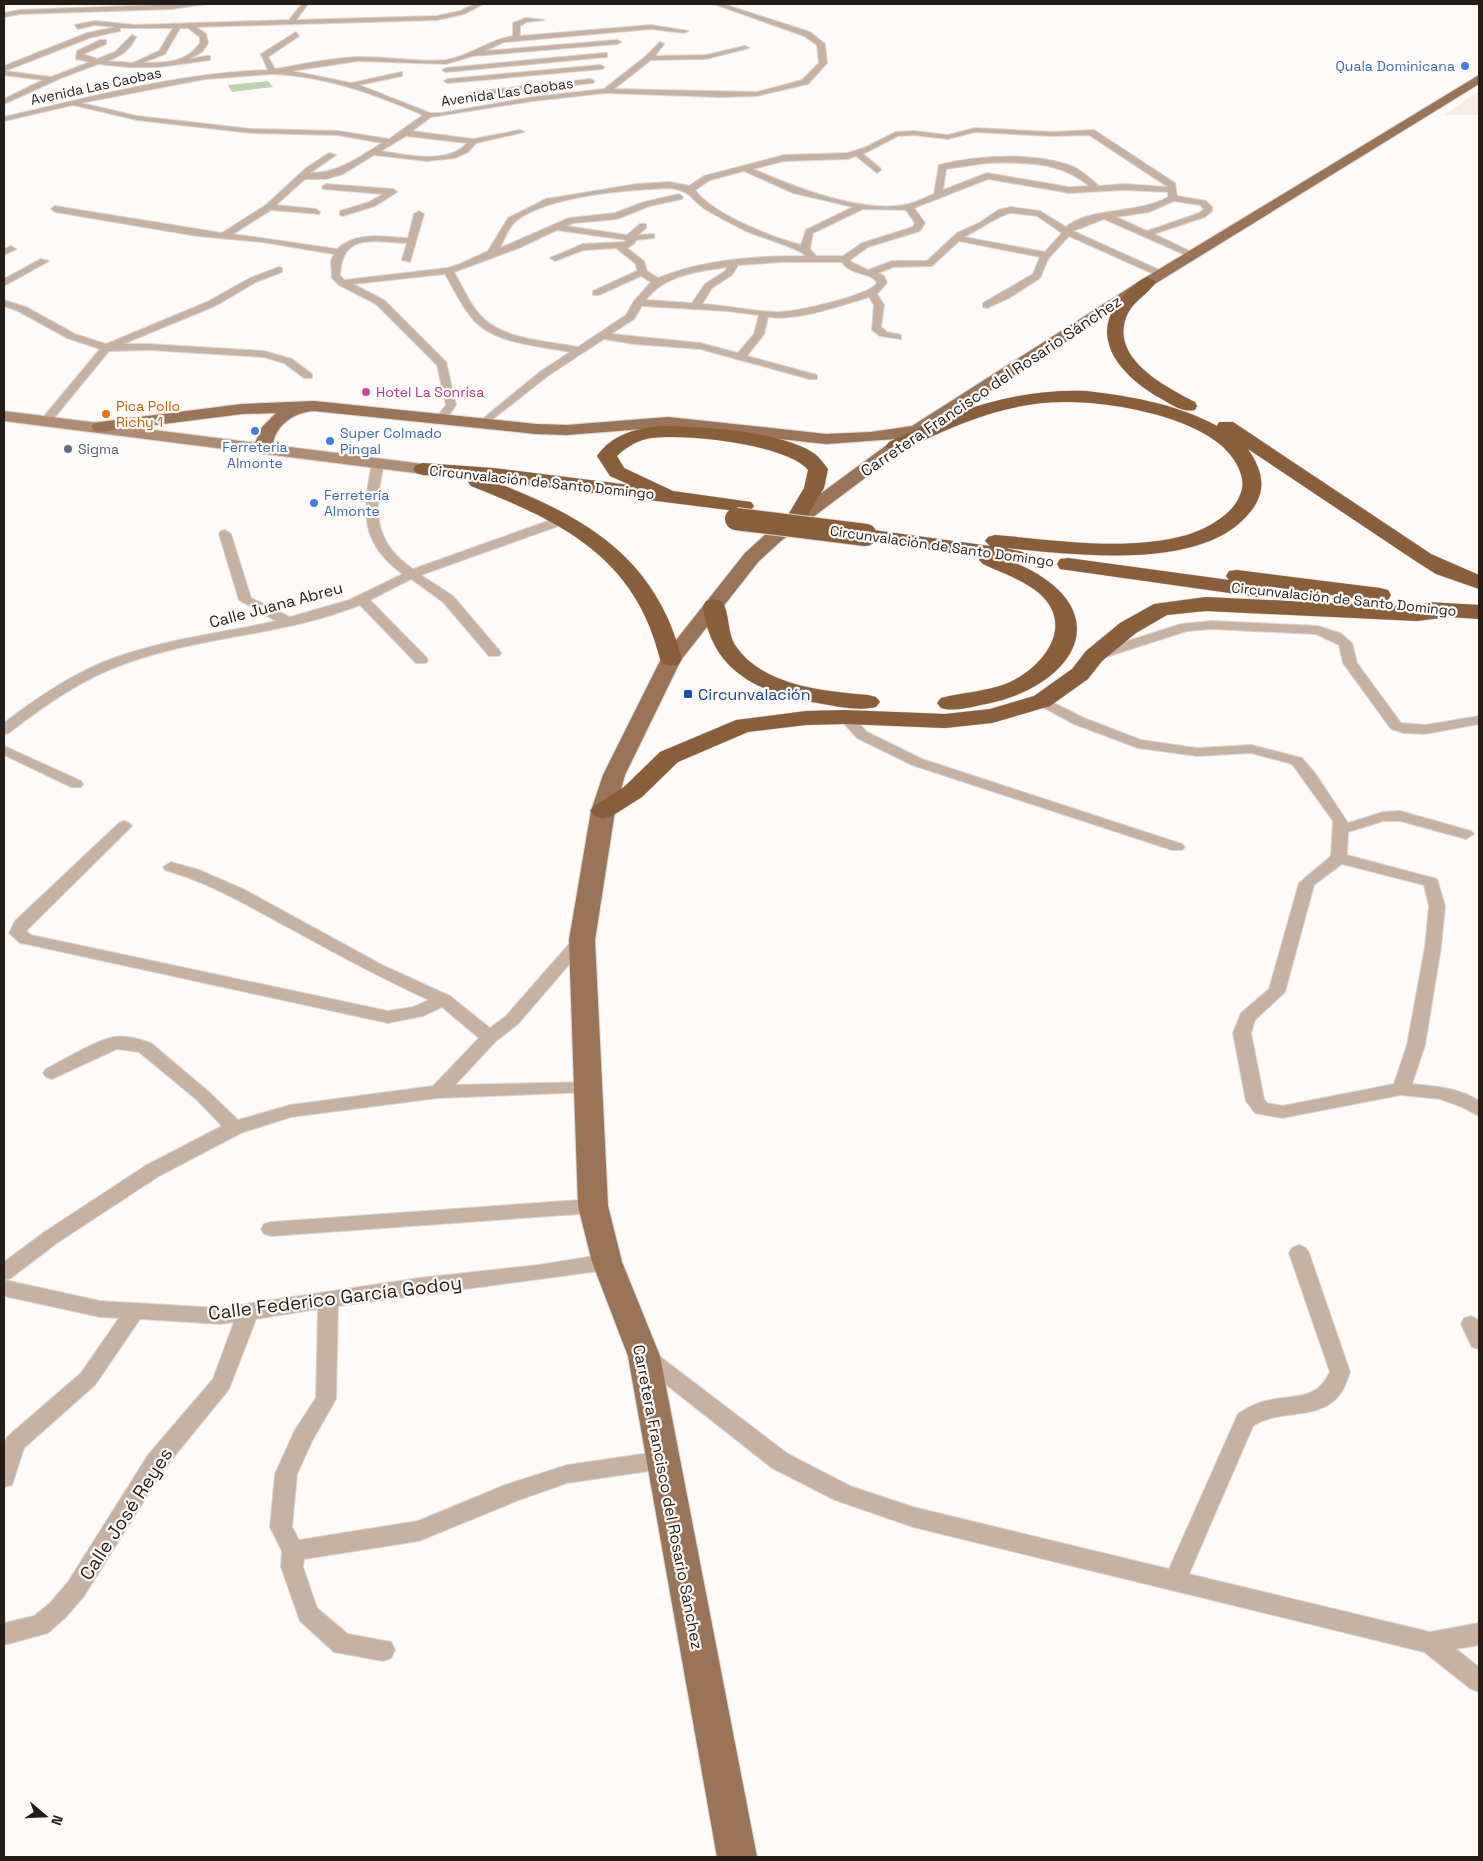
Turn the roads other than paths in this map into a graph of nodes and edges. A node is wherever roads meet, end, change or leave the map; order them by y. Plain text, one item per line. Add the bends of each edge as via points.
1 (203, 4) edge
2 (305, 4) edge
3 (480, 4) edge
4 (717, 4) edge
5 (157, 8) junction
6 (4, 15) edge
7 (367, 16) dead end
8 (295, 18) junction
9 (540, 20) dead end
10 (178, 26) junction
11 (190, 26) junction
12 (127, 27) junction
13 (564, 27) dead end
14 (78, 28) dead end
15 (684, 31) dead end
16 (296, 34) dead end
17 (516, 34) junction
18 (132, 38) dead end
19 (104, 42) dead end
20 (617, 42) dead end
21 (660, 44) dead end
22 (745, 48) dead end
23 (472, 54) junction
24 (494, 54) junction
25 (604, 55) dead end
26 (207, 58) dead end
27 (649, 58) junction
28 (101, 61) junction
29 (501, 64) junction
30 (132, 65) junction
31 (175, 65) junction
32 (142, 67) junction
33 (600, 67) dead end
34 (4, 71) edge
35 (438, 71) dead end
36 (273, 72) junction
37 (399, 74) dead end
38 (508, 75) junction
39 (52, 79) junction
40 (1479, 79) edge
41 (135, 81) junction
42 (448, 81) dead end
43 (590, 82) dead end
44 (351, 85) junction
45 (517, 88) junction
46 (605, 91) junction
47 (472, 94) dead end
48 (533, 99) junction
49 (4, 102) edge
50 (72, 104) junction
51 (429, 115) junction
52 (4, 119) edge
53 (520, 132) dead end
54 (405, 133) junction
55 (473, 141) junction
56 (390, 142) junction
57 (372, 152) junction
58 (858, 154) junction
59 (332, 155) dead end
60 (747, 169) junction
61 (877, 170) dead end
62 (334, 175) junction
63 (303, 176) junction
64 (326, 187) junction
65 (1096, 188) junction
66 (690, 189) junction
67 (1173, 194) junction
68 (938, 195) junction
69 (580, 196) junction
70 (679, 197) dead end
71 (372, 204) junction
72 (860, 206) junction
73 (269, 207) junction
74 (909, 207) junction
75 (55, 209) dead end
76 (316, 212) dead end
77 (343, 213) dead end
78 (419, 214) dead end
79 (1105, 216) junction
80 (582, 218) junction
81 (644, 226) dead end
82 (559, 228) junction
83 (1066, 231) junction
84 (1146, 234) junction
85 (224, 235) junction
86 (651, 236) dead end
87 (630, 238) junction
88 (956, 238) junction
89 (412, 241) junction
90 (620, 247) junction
91 (805, 249) junction
92 (338, 252) junction
93 (492, 252) junction
94 (1046, 255) junction
95 (1193, 255) junction
96 (556, 258) dead end
97 (812, 258) junction
98 (845, 259) junction
99 (407, 260) dead end
100 (44, 261) dead end
101 (735, 263) junction
102 (4, 269) edge
103 (279, 270) dead end
104 (448, 271) junction
105 (642, 272) junction
106 (870, 273) junction
107 (21, 274) junction
108 (1154, 278) junction
109 (658, 282) junction
110 (4, 283) edge
111 (342, 283) junction
112 (596, 293) dead end
113 (871, 293) junction
114 (4, 303) edge
115 (638, 303) junction
116 (987, 305) dead end
117 (695, 306) junction
118 (764, 314) junction
119 (600, 335) junction
120 (897, 337) dead end
121 (106, 348) junction
122 (578, 350) junction
123 (741, 357) junction
124 (308, 376) dead end
125 (813, 377) dead end
126 (314, 406) junction
127 (4, 416) edge
128 (442, 418) junction
129 (46, 421) junction
130 (484, 423) junction
131 (100, 428) junction
132 (920, 429) junction
133 (896, 446) junction
134 (269, 450) junction
135 (378, 464) junction
136 (423, 469) junction
137 (474, 480) junction
138 (668, 496) junction
139 (740, 512) junction
140 (563, 520) junction
141 (795, 520) junction
142 (868, 529) junction
143 (224, 534) dead end
144 (995, 541) junction
145 (963, 548) junction
146 (414, 574) junction
147 (1479, 583) edge
148 (362, 599) junction
149 (1479, 601) edge
150 (714, 606) junction
151 (1446, 610) junction
152 (1479, 612) edge
153 (287, 621) junction
154 (494, 653) dead end
155 (1094, 656) junction
156 (671, 659) junction
157 (421, 660) dead end
158 (1042, 702) junction
159 (845, 717) junction
160 (1479, 720) edge
161 (4, 730) edge
162 (4, 750) edge
163 (76, 784) dead end
164 (603, 811) junction
165 (124, 826) dead end
166 (1340, 830) junction
167 (1466, 834) dead end
168 (1177, 847) dead end
169 (1339, 858) junction
170 (171, 867) dead end
171 (582, 940) junction
172 (444, 1000) junction
173 (490, 1037) junction
174 (52, 1073) dead end
175 (586, 1088) junction
176 (1401, 1089) junction
177 (438, 1092) junction
178 (1479, 1110) edge
179 (235, 1128) junction
180 (593, 1206) junction
181 (271, 1229) dead end
182 (1299, 1253) dead end
183 (607, 1262) junction
184 (4, 1273) edge
185 (4, 1288) edge
186 (328, 1300) junction
187 (133, 1312) junction
188 (248, 1312) junction
189 (644, 1356) junction
190 (663, 1460) junction
191 (4, 1478) edge
192 (293, 1550) junction
193 (1175, 1581) junction
194 (4, 1634) edge
195 (1479, 1634) edge
196 (1430, 1643) junction
197 (383, 1650) dead end
198 (1479, 1681) edge
199 (737, 1857) edge

1 - 5 street
2 - 8 street
3 - 8 street via 462,13 437,18 354,22
4 - 46 street, Avenida Las Caobas via 807,34 821,44 823,62 805,82 757,94 719,96
5 - 6 street
5 - 12 street via 149,17
7 - 8 street
8 - 11 street
9 - 17 street via 520,22 516,25
10 - 11 street
10 - 12 street
10 - 30 street via 162,52
11 - 31 street via 203,36 204,43 199,50
12 - 14 street via 95,23
12 - 34 street via 90,36
13 - 17 street
15 - 17 street via 650,28
16 - 36 street via 264,56
17 - 23 street
18 - 28 street via 123,51
19 - 28 street via 77,55
20 - 24 street
21 - 27 street
22 - 27 street via 706,57
23 - 24 street
23 - 36 street via 446,62 358,59
24 - 29 street
25 - 29 street
26 - 31 street
27 - 46 street
28 - 30 street
28 - 39 street
29 - 35 street
29 - 38 street
30 - 32 street
31 - 32 street
32 - 41 street
33 - 38 street
34 - 39 street
36 - 41 street, Avenida Las Caobas
36 - 44 street, Avenida Las Caobas
37 - 44 street
38 - 42 street
38 - 45 street
39 - 49 street
40 - 95 main road, Carretera Francisco del Rosario Sánchez
41 - 50 street, Avenida Las Caobas
43 - 45 street
44 - 51 street, Avenida Las Caobas
45 - 47 street
45 - 48 street
46 - 48 street, Avenida Las Caobas
48 - 51 street, Avenida Las Caobas
50 - 52 street, Avenida Las Caobas
50 - 56 street via 137,118 259,131 338,133
51 - 54 street
53 - 55 street
54 - 55 street
54 - 56 street
55 - 57 street via 466,149 446,158
56 - 57 street
57 - 62 street
58 - 60 street via 830,158 793,157
58 - 61 street
58 - 67 street via 890,136 903,133 948,138 966,130 1052,134 1086,131 1102,138 1169,183
59 - 63 street
60 - 66 street via 707,178
60 - 72 street via 796,191
62 - 63 street
62 - 64 street
63 - 73 street
64 - 71 street via 324,194
64 - 71 street via 393,192
65 - 67 street via 1124,187
65 - 68 street via 1069,190 987,176
65 - 68 street via 1071,168 1054,163 1005,160 942,167
66 - 69 street via 670,185 637,187
66 - 91 street via 700,201 729,218 786,244
67 - 79 street via 1161,205 1146,210
67 - 84 street via 1203,203 1209,209 1202,215
68 - 74 street
69 - 80 street via 594,206
69 - 93 street via 542,203 511,220
70 - 80 street via 647,204 617,216
71 - 77 street
72 - 74 street
72 - 91 street via 809,232
73 - 76 street
73 - 85 street
74 - 98 street via 920,223 917,230 865,245
75 - 85 street
78 - 89 street
79 - 83 street via 1077,224
79 - 84 street
80 - 82 street
81 - 87 street
82 - 87 street
82 - 93 street
83 - 88 street via 1040,214 1011,210 998,213
83 - 94 street via 1063,239
83 - 108 street
84 - 95 street
85 - 92 street
86 - 87 street
87 - 90 street via 631,242
88 - 94 street
88 - 106 street via 929,264 892,264
89 - 92 street via 360,240 347,244
89 - 99 street
90 - 96 street via 583,247
90 - 105 street via 641,263
91 - 97 street
92 - 111 street via 335,276
93 - 104 street
94 - 116 street via 1032,280
95 - 108 main road, Carretera Francisco del Rosario Sánchez
97 - 98 street
97 - 101 street
98 - 106 street via 846,264
100 - 107 street
101 - 109 street via 699,268
101 - 117 street via 729,273 708,286
102 - 107 street
103 - 121 street via 252,280 216,302
104 - 111 street
104 - 122 street via 476,317 489,327 506,334
105 - 109 street
105 - 112 street
106 - 113 street via 881,278 882,283
107 - 110 street
108 - 132 main road, Carretera Francisco del Rosario Sánchez
108 - 147 highway via 1124,306 1115,330 1122,356 1146,382 1245,436 1424,558
109 - 115 street
111 - 128 street via 380,302 442,364 451,405
113 - 118 street via 808,310
113 - 120 street via 879,305 876,328
114 - 121 street via 22,309 71,336
115 - 117 street
115 - 119 street via 630,317
117 - 118 street
118 - 123 street via 759,334
119 - 122 street
119 - 123 street via 685,344
121 - 124 street via 264,354 288,361
121 - 129 street
122 - 130 street via 545,372
123 - 125 street
126 - 128 main road
126 - 131 main road via 242,409
126 - 134 main road via 285,414 273,423 265,435 264,443
127 - 129 main road
128 - 130 main road
129 - 131 main road
130 - 132 main road via 567,430 668,422 826,439 872,437
131 - 134 main road
132 - 133 main road, Carretera Francisco del Rosario Sánchez
133 - 141 main road, Carretera Francisco del Rosario Sánchez
133 - 144 highway via 948,421 999,402 1065,396 1098,398 1159,409 1218,434 1236,448 1249,465 1254,482 1250,498 1239,514 1215,530 1189,541 1126,550
134 - 135 main road
135 - 136 main road
135 - 146 street via 371,496 372,527 390,558
136 - 137 highway, Circunvalación de Santo Domingo
136 - 138 highway, Circunvalación de Santo Domingo via 477,472
137 - 139 highway, Circunvalación de Santo Domingo
137 - 140 highway
138 - 139 highway, Circunvalación de Santo Domingo
138 - 141 highway via 617,472 607,456 614,447 627,440 650,433 672,432 762,442 800,452 812,458 818,469 818,479
139 - 142 highway, Circunvalación de Santo Domingo, bridge
140 - 146 street, Calle Juana Abreu via 467,552
140 - 156 highway via 595,539 638,582 661,624
141 - 150 main road, Carretera Francisco del Rosario Sánchez via 752,556
142 - 144 highway, Circunvalación de Santo Domingo
142 - 145 highway, Circunvalación de Santo Domingo
143 - 153 street via 245,600
144 - 149 highway, Circunvalación de Santo Domingo via 1370,594
145 - 150 highway via 1026,575 1054,595 1066,615 1068,634 1059,654 1045,669 1022,685 978,699 896,704 845,701 778,685 753,672 729,653 718,631
145 - 151 highway, Circunvalación de Santo Domingo via 1252,590
146 - 148 street, Calle Juana Abreu
146 - 154 street via 448,598
148 - 153 street, Calle Juana Abreu
148 - 157 street
150 - 156 main road, Carretera Francisco del Rosario Sánchez
151 - 152 highway, Circunvalación de Santo Domingo
151 - 155 highway via 1417,614 1206,604 1179,606 1162,609 1143,618
153 - 161 street, Calle Juana Abreu via 114,663 71,685
155 - 158 highway via 1080,674
155 - 160 street via 1186,627 1212,625 1318,630 1344,643 1350,662 1396,726 1417,730
156 - 164 main road, Carretera Francisco del Rosario Sánchez via 614,775
158 - 159 highway via 992,716 945,721
158 - 166 street via 1079,721 1138,744 1197,752 1251,748 1297,761 1341,821
159 - 164 highway via 761,722 716,735 669,757 633,792
159 - 168 street via 862,734 917,762
162 - 163 street
164 - 171 main road, Carretera Francisco del Rosario Sánchez
165 - 172 street via 21,925 17,933 26,939 124,962 388,1016 417,1012
166 - 167 street via 1383,817 1400,816
166 - 169 street
169 - 176 street via 1431,882 1437,906 1433,947 1416,1046
169 - 176 street via 1308,882 1277,992 1243,1023 1242,1033 1255,1101 1261,1108 1282,1112
170 - 172 street via 237,893 376,969
171 - 173 street via 512,1020
171 - 175 main road, Carretera Francisco del Rosario Sánchez
172 - 173 street
173 - 177 street
174 - 179 street via 114,1043 145,1047
175 - 177 street
175 - 180 main road, Carretera Francisco del Rosario Sánchez
176 - 178 street via 1441,1093 1468,1102
177 - 179 street via 290,1111
179 - 184 street via 152,1171 50,1238
180 - 181 street
180 - 183 main road, Carretera Francisco del Rosario Sánchez
182 - 193 street via 1340,1372 1338,1382 1331,1392 1315,1402 1258,1411 1245,1420
183 - 186 street, Calle Federico García Godoy
183 - 189 main road, Carretera Francisco del Rosario Sánchez
185 - 187 street, Calle Federico García Godoy via 100,1309
186 - 188 street, Calle Federico García Godoy
186 - 192 street via 326,1399 286,1474 281,1528
187 - 188 street, Calle Federico García Godoy via 220,1316
187 - 191 street via 88,1379 15,1444
188 - 194 street, Calle José Reyes via 222,1383 156,1462 76,1589 40,1625
189 - 190 main road, Carretera Francisco del Rosario Sánchez
189 - 193 street via 780,1461 843,1493 913,1517
190 - 192 street via 567,1474 513,1492 419,1531
190 - 199 main road, Carretera Francisco del Rosario Sánchez
192 - 197 street via 292,1568 308,1614 342,1644
193 - 196 street
195 - 196 street
196 - 198 street

